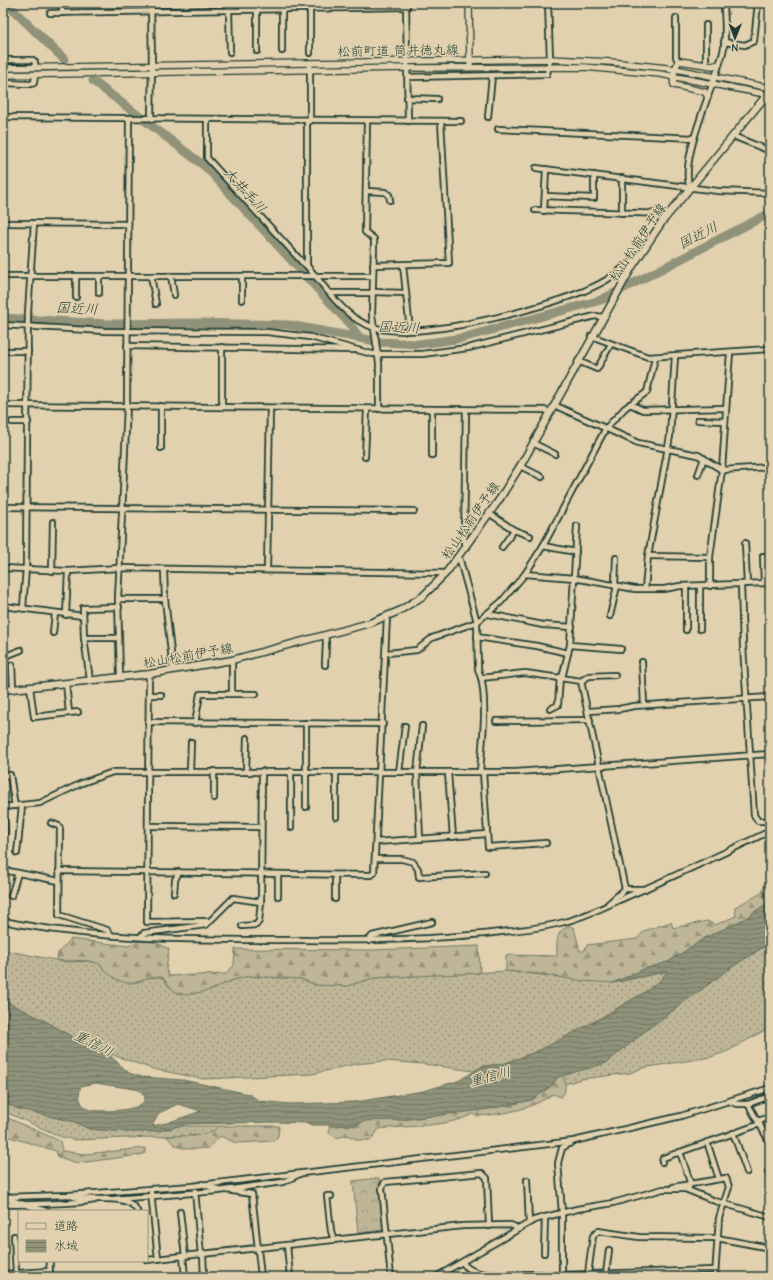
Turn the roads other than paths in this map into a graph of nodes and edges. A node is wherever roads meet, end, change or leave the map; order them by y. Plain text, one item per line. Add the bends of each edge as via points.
1 (62, 3) edge
2 (151, 3) edge
3 (259, 3) edge
4 (284, 3) edge
5 (469, 3) edge
6 (548, 3) edge
7 (724, 3) edge
8 (758, 3) edge
9 (406, 5) edge
10 (311, 6) edge
11 (258, 9) junction
12 (283, 9) junction
13 (229, 10) junction
14 (151, 12) junction
15 (50, 13) dead end
16 (62, 13) junction
17 (676, 18) dead end
18 (706, 24) dead end
19 (724, 42) junction
20 (257, 51) dead end
21 (282, 51) dead end
22 (230, 52) dead end
23 (310, 53) dead end
24 (550, 59) junction
25 (3, 60) edge
26 (470, 60) junction
27 (408, 61) junction
28 (678, 61) junction
29 (719, 64) junction
30 (152, 65) junction
31 (706, 65) junction
32 (310, 66) junction
33 (470, 67) junction
34 (549, 67) junction
35 (3, 68) edge
36 (35, 68) junction
37 (408, 68) junction
38 (676, 69) junction
39 (152, 72) junction
40 (3, 75) edge
41 (35, 75) junction
42 (492, 76) junction
43 (674, 76) junction
44 (408, 77) junction
45 (715, 77) junction
46 (3, 83) edge
47 (712, 84) junction
48 (770, 88) edge
49 (769, 94) edge
50 (708, 97) junction
51 (407, 98) junction
52 (437, 99) dead end
53 (3, 117) edge
54 (488, 117) dead end
55 (131, 119) junction
56 (152, 119) junction
57 (208, 120) junction
58 (309, 121) junction
59 (408, 121) junction
60 (442, 121) junction
61 (461, 121) dead end
62 (367, 122) junction
63 (498, 129) dead end
64 (733, 136) junction
65 (694, 138) junction
66 (770, 151) edge
67 (536, 168) dead end
68 (546, 169) junction
69 (594, 175) junction
70 (622, 178) junction
71 (690, 187) junction
72 (366, 191) junction
73 (770, 193) edge
74 (545, 196) junction
75 (390, 200) dead end
76 (535, 210) dead end
77 (544, 211) junction
78 (622, 213) junction
79 (668, 214) junction
80 (3, 223) edge
81 (34, 223) junction
82 (128, 224) junction
83 (636, 261) junction
84 (373, 265) junction
85 (403, 265) junction
86 (307, 266) junction
87 (31, 275) junction
88 (3, 276) edge
89 (76, 276) junction
90 (99, 276) junction
91 (128, 276) junction
92 (151, 276) junction
93 (171, 276) junction
94 (242, 276) junction
95 (315, 276) junction
96 (373, 276) junction
97 (373, 292) junction
98 (99, 293) dead end
99 (331, 293) junction
100 (406, 293) junction
101 (174, 296) dead end
102 (76, 297) dead end
103 (242, 300) dead end
104 (156, 304) dead end
105 (603, 317) junction
106 (3, 325) edge
107 (28, 326) junction
108 (374, 329) junction
109 (410, 330) junction
110 (127, 331) junction
111 (591, 336) junction
112 (610, 344) junction
113 (127, 346) junction
114 (222, 347) junction
115 (360, 350) junction
116 (770, 350) edge
117 (3, 351) edge
118 (28, 351) junction
119 (730, 352) junction
120 (378, 353) junction
121 (675, 356) junction
122 (655, 358) junction
123 (578, 361) junction
124 (630, 404) junction
125 (3, 405) edge
126 (28, 405) junction
127 (554, 405) junction
128 (127, 406) junction
129 (161, 406) junction
130 (222, 407) junction
131 (270, 408) junction
132 (726, 408) junction
133 (367, 409) junction
134 (379, 409) junction
135 (672, 409) junction
136 (432, 410) junction
137 (466, 410) junction
138 (550, 412) junction
139 (770, 413) edge
140 (770, 416) edge
141 (698, 420) dead end
142 (725, 420) junction
143 (12, 422) dead end
144 (28, 422) junction
145 (606, 428) junction
146 (533, 443) junction
147 (161, 448) dead end
148 (668, 450) junction
149 (555, 454) dead end
150 (432, 456) dead end
151 (365, 457) dead end
152 (704, 458) junction
153 (520, 466) junction
154 (770, 467) edge
155 (722, 470) junction
156 (698, 475) dead end
157 (542, 477) dead end
158 (3, 507) edge
159 (27, 507) junction
160 (122, 508) junction
161 (268, 510) junction
162 (414, 511) dead end
163 (490, 514) junction
164 (53, 522) dead end
165 (577, 526) dead end
166 (514, 530) junction
167 (530, 536) dead end
168 (745, 544) dead end
169 (543, 546) junction
170 (466, 547) junction
171 (502, 547) dead end
172 (576, 552) junction
173 (648, 556) junction
174 (763, 556) dead end
175 (459, 557) junction
176 (710, 557) junction
177 (616, 558) dead end
178 (3, 568) edge
179 (26, 568) junction
180 (119, 568) junction
181 (164, 568) junction
182 (267, 570) junction
183 (52, 571) junction
184 (68, 571) junction
185 (446, 573) junction
186 (525, 574) junction
187 (574, 578) junction
188 (767, 583) edge
189 (747, 584) junction
190 (741, 585) junction
191 (616, 586) junction
192 (686, 586) junction
193 (700, 586) junction
194 (710, 586) junction
195 (645, 589) junction
196 (118, 598) junction
197 (165, 599) junction
198 (3, 606) edge
199 (118, 607) junction
200 (23, 608) junction
201 (55, 613) junction
202 (488, 614) junction
203 (66, 615) junction
204 (82, 616) junction
205 (610, 616) dead end
206 (387, 617) junction
207 (477, 622) junction
208 (572, 628) junction
209 (700, 629) dead end
210 (686, 630) dead end
211 (53, 633) dead end
212 (325, 635) junction
213 (477, 637) junction
214 (84, 638) junction
215 (119, 638) junction
216 (570, 645) junction
217 (621, 649) dead end
218 (21, 650) dead end
219 (387, 653) junction
220 (568, 653) junction
221 (3, 656) edge
222 (232, 660) junction
223 (642, 662) dead end
224 (12, 664) dead end
225 (325, 665) dead end
226 (173, 670) junction
227 (149, 674) junction
228 (615, 675) dead end
229 (120, 677) junction
230 (481, 678) junction
231 (561, 678) junction
232 (90, 680) junction
233 (582, 681) junction
234 (66, 683) junction
235 (30, 687) junction
236 (13, 688) junction
237 (3, 690) edge
238 (232, 694) junction
239 (256, 694) dead end
240 (148, 695) junction
241 (161, 695) dead end
242 (770, 697) edge
243 (746, 698) junction
244 (644, 705) junction
245 (550, 709) dead end
246 (589, 711) junction
247 (78, 712) dead end
248 (69, 713) junction
249 (590, 720) junction
250 (496, 721) dead end
251 (148, 722) junction
252 (195, 723) junction
253 (306, 723) junction
254 (383, 724) junction
255 (405, 726) dead end
256 (422, 726) dead end
257 (247, 738) dead end
258 (190, 742) dead end
259 (770, 754) edge
260 (750, 755) junction
261 (600, 766) junction
262 (148, 771) junction
263 (190, 771) junction
264 (214, 771) junction
265 (246, 771) junction
266 (262, 771) junction
267 (292, 772) junction
268 (307, 772) junction
269 (336, 772) junction
270 (380, 772) junction
271 (399, 772) junction
272 (417, 772) junction
273 (482, 772) junction
274 (448, 773) junction
275 (3, 776) edge
276 (214, 798) dead end
277 (15, 806) junction
278 (22, 806) junction
279 (3, 807) edge
280 (306, 807) dead end
281 (336, 817) dead end
282 (770, 821) edge
283 (51, 823) dead end
284 (148, 826) junction
285 (261, 827) junction
286 (291, 827) dead end
287 (770, 831) edge
288 (5, 832) dead end
289 (487, 834) junction
290 (453, 837) junction
291 (420, 839) junction
292 (376, 842) junction
293 (546, 843) dead end
294 (17, 853) dead end
295 (375, 858) junction
296 (3, 870) edge
297 (59, 871) junction
298 (148, 872) junction
299 (179, 872) junction
300 (18, 873) junction
301 (485, 873) dead end
302 (261, 874) junction
303 (278, 874) junction
304 (334, 875) junction
305 (59, 881) junction
306 (625, 889) junction
307 (645, 889) junction
308 (174, 892) dead end
309 (11, 896) dead end
310 (278, 896) dead end
311 (335, 899) dead end
312 (261, 902) junction
313 (607, 906) junction
314 (3, 921) edge
315 (208, 922) junction
316 (432, 922) dead end
317 (242, 926) dead end
318 (110, 934) junction
319 (141, 936) junction
320 (370, 941) junction
321 (770, 1088) edge
322 (770, 1096) edge
323 (731, 1102) junction
324 (748, 1104) junction
325 (770, 1116) edge
326 (759, 1122) junction
327 (733, 1133) junction
328 (574, 1141) junction
329 (770, 1141) edge
330 (707, 1142) junction
331 (680, 1152) junction
332 (662, 1162) dead end
333 (747, 1172) dead end
334 (301, 1173) junction
335 (719, 1179) junction
336 (527, 1180) dead end
337 (202, 1184) junction
338 (690, 1184) junction
339 (151, 1189) junction
340 (670, 1189) junction
341 (224, 1190) junction
342 (195, 1191) junction
343 (691, 1192) junction
344 (69, 1195) junction
345 (151, 1195) junction
346 (331, 1196) dead end
347 (3, 1197) edge
348 (114, 1199) junction
349 (95, 1200) junction
350 (3, 1204) edge
351 (723, 1204) junction
352 (25, 1205) junction
353 (42, 1210) edge
354 (136, 1210) edge
355 (180, 1212) dead end
356 (562, 1213) junction
357 (545, 1217) junction
358 (770, 1217) edge
359 (529, 1223) junction
360 (489, 1226) junction
361 (519, 1229) junction
362 (386, 1234) junction
363 (14, 1236) dead end
364 (717, 1238) junction
365 (334, 1240) junction
366 (287, 1246) junction
367 (770, 1248) edge
368 (258, 1249) junction
369 (609, 1250) dead end
370 (544, 1253) dead end
371 (202, 1255) junction
372 (184, 1256) junction
373 (158, 1259) junction
374 (148, 1260) edge
375 (50, 1262) edge
376 (463, 1263) junction
377 (715, 1270) junction
378 (50, 1271) junction
379 (688, 1271) junction
380 (16, 1273) junction
381 (3, 1274) edge
382 (588, 1274) junction
383 (606, 1274) junction
384 (502, 1276) edge
385 (513, 1276) edge
386 (562, 1276) edge
387 (49, 1277) edge
388 (185, 1277) edge
389 (204, 1277) edge
390 (261, 1277) edge
391 (290, 1277) edge
392 (391, 1277) edge
393 (436, 1277) edge
394 (688, 1277) edge
395 (715, 1277) edge

1 - 16 street
2 - 14 street
3 - 11 street
4 - 12 street
5 - 26 street
6 - 24 street
7 - 19 street
8 - 19 street via 754,41 745,45
9 - 10 street
9 - 27 street
10 - 12 street
10 - 23 street
11 - 12 street
11 - 13 street
11 - 20 street
12 - 21 street
13 - 14 street
13 - 22 street
14 - 16 street
14 - 30 street
15 - 16 street
17 - 28 street
18 - 31 street
19 - 29 street
24 - 26 street, 松前町道 筒井徳丸線
24 - 34 street
24 - 38 street, 松前町道 筒井徳丸線
25 - 36 street via 33,60
26 - 27 street, 松前町道 筒井徳丸線
26 - 33 street
27 - 32 street, 松前町道 筒井徳丸線
27 - 37 street
28 - 31 street
28 - 38 street
29 - 31 street
29 - 45 street
30 - 32 street, 松前町道 筒井徳丸線
30 - 36 street, 松前町道 筒井徳丸線
30 - 39 street
32 - 37 street, 松前町道 筒井徳丸線
32 - 39 street, 松前町道 筒井徳丸線
32 - 58 street
33 - 34 street, 松前町道 筒井徳丸線
33 - 37 street, 松前町道 筒井徳丸線
34 - 42 street via 548,74 544,75
34 - 43 street, 松前町道 筒井徳丸線 via 584,67
35 - 36 street, 松前町道 筒井徳丸線
37 - 44 street
38 - 43 street
38 - 45 street, 松前町道 筒井徳丸線
39 - 41 street, 松前町道 筒井徳丸線
39 - 56 street
40 - 41 street, 松前町道 筒井徳丸線
41 - 46 street via 34,83 31,84
42 - 44 street
42 - 54 street
43 - 47 street, 松前町道 筒井徳丸線
43 - 50 street via 674,85 705,92
44 - 51 street
45 - 47 street
45 - 48 street, 松前町道 筒井徳丸線
47 - 49 street, 松前町道 筒井徳丸線
47 - 50 street
49 - 64 main road, 松山松前伊予線
50 - 65 street
51 - 52 street
51 - 59 street
53 - 55 street
55 - 56 street
55 - 82 street
56 - 57 street
57 - 58 street
57 - 86 street via 206,158
58 - 62 street
58 - 86 street
59 - 60 street
59 - 62 street
60 - 61 street
60 - 85 street via 449,263
62 - 72 street
63 - 65 street
64 - 66 street
64 - 71 main road, 松山松前伊予線
65 - 71 street via 687,172
67 - 68 street
68 - 69 street
68 - 74 street
69 - 70 street
69 - 74 street via 594,198
70 - 71 street
70 - 78 street
71 - 73 street via 746,194
71 - 79 main road, 松山松前伊予線
72 - 75 street via 385,192
72 - 84 street via 365,232 374,239
74 - 77 street
76 - 77 street
77 - 78 street
78 - 79 street
79 - 83 main road, 松山松前伊予線
80 - 81 street
81 - 82 street
81 - 87 street
82 - 91 street
83 - 105 main road, 松山松前伊予線
83 - 109 street via 630,262 612,277 595,286 568,297 470,323 438,329
84 - 85 street
84 - 96 street
85 - 100 street
86 - 95 street
87 - 88 street
87 - 89 street
87 - 107 street
89 - 90 street
89 - 102 street
90 - 91 street
90 - 98 street
91 - 92 street
91 - 110 street
92 - 93 street
92 - 104 street
93 - 94 street
93 - 101 street
94 - 95 street
94 - 103 street
95 - 96 street
95 - 99 street
96 - 97 street
97 - 99 street
97 - 100 street
97 - 108 street
99 - 108 street via 357,320
100 - 109 street
105 - 111 main road, 松山松前伊予線
105 - 120 street via 594,316 468,348 422,354
106 - 107 street
107 - 110 street
107 - 118 street
108 - 109 street
108 - 120 street
110 - 113 street
110 - 115 street via 275,333 310,337
111 - 112 street
111 - 123 main road, 松山松前伊予線
112 - 122 street
112 - 123 street via 597,369
113 - 114 street
113 - 128 street
114 - 115 street
114 - 130 street
115 - 120 street
116 - 119 street
117 - 118 street
118 - 126 street
119 - 121 street
119 - 132 street
120 - 134 street
121 - 122 street
121 - 135 street
122 - 124 street via 647,392
123 - 127 main road, 松山松前伊予線
124 - 135 street via 643,410
124 - 145 street
125 - 126 street
126 - 128 street
126 - 144 street
127 - 138 main road, 松山松前伊予線
127 - 145 street
128 - 129 street
128 - 160 street
129 - 130 street
129 - 147 street
130 - 131 street
131 - 133 street
131 - 161 street
132 - 135 street
132 - 142 street
133 - 134 street
133 - 151 street
134 - 136 street
135 - 148 street
136 - 137 street
136 - 150 street
137 - 138 street
137 - 170 street
138 - 146 main road, 松山松前伊予線
139 - 140 street
141 - 142 street
142 - 155 street
143 - 144 street
144 - 159 street
145 - 148 street via 638,443
145 - 169 street
146 - 149 street
146 - 153 main road, 松山松前伊予線
148 - 152 street
148 - 173 street
152 - 155 street
152 - 156 street
153 - 157 street
153 - 163 main road, 松山松前伊予線
154 - 155 street
155 - 176 street
158 - 159 street
159 - 160 street
159 - 179 street
160 - 161 street
160 - 180 street
161 - 162 street
161 - 182 street
163 - 166 street
163 - 170 main road, 松山松前伊予線
164 - 183 street
165 - 172 street
166 - 167 street
166 - 171 street
168 - 189 street
169 - 172 street
169 - 186 street
170 - 175 main road, 松山松前伊予線
172 - 187 street
173 - 176 street
173 - 195 street
174 - 188 street
175 - 185 main road, 松山松前伊予線
175 - 207 street
176 - 194 street
177 - 191 street
178 - 179 street
179 - 183 street
179 - 200 street
180 - 181 street
180 - 184 street
180 - 196 street
181 - 182 street
181 - 197 street
182 - 185 street
183 - 184 street
184 - 203 street
185 - 206 main road, 松山松前伊予線 via 422,596
186 - 187 street via 550,574
186 - 202 street
187 - 191 street
187 - 208 street
188 - 189 street
189 - 190 street
190 - 194 street
190 - 243 street
191 - 195 street
191 - 205 street
192 - 193 street
192 - 195 street
192 - 210 street
193 - 194 street
193 - 209 street
196 - 197 street
196 - 199 street
197 - 226 street
198 - 200 street
199 - 204 street via 83,608
199 - 215 street
200 - 201 street
201 - 203 street
201 - 211 street
202 - 207 street
202 - 208 street
203 - 204 street
204 - 214 street
206 - 212 main road, 松山松前伊予線
206 - 219 street
207 - 213 street
207 - 219 street via 432,638 413,651
208 - 216 street
212 - 222 main road, 松山松前伊予線
212 - 225 street
213 - 220 street
213 - 230 street
214 - 215 street
214 - 232 street
215 - 229 street
216 - 217 street
216 - 220 street
218 - 221 street
219 - 254 street
220 - 231 street
222 - 226 main road, 松山松前伊予線
222 - 238 street
223 - 244 street
224 - 236 street
226 - 227 main road, 松山松前伊予線
227 - 229 main road, 松山松前伊予線
227 - 240 street
228 - 233 street via 589,676
229 - 232 main road, 松山松前伊予線
230 - 231 street via 526,673
230 - 273 street
231 - 233 street
231 - 245 street via 558,705
232 - 234 main road, 松山松前伊予線
233 - 246 street
234 - 235 main road, 松山松前伊予線
234 - 248 street
235 - 236 main road, 松山松前伊予線
235 - 248 street via 34,717
236 - 237 main road, 松山松前伊予線
238 - 239 street
238 - 252 street via 200,694
240 - 241 street
240 - 251 street
242 - 243 street
243 - 244 street
243 - 260 street
244 - 246 street
246 - 249 street
247 - 248 street
249 - 250 street
249 - 261 street
251 - 252 street
251 - 262 street
252 - 253 street
253 - 254 street
253 - 268 street
254 - 270 street
255 - 271 street
256 - 272 street
257 - 265 street
258 - 263 street
259 - 260 street
260 - 261 street
260 - 282 street via 754,815 758,821
261 - 273 street
261 - 306 street
262 - 263 street
262 - 278 street via 106,774 40,803
262 - 284 street
263 - 264 street
264 - 265 street
264 - 276 street
265 - 266 street
266 - 267 street
266 - 285 street
267 - 268 street
267 - 286 street
268 - 269 street
268 - 280 street
269 - 270 street
269 - 281 street
270 - 271 street
270 - 292 street
271 - 272 street
272 - 274 street
272 - 291 street
273 - 274 street
273 - 289 street
274 - 290 street
275 - 277 street via 10,775
277 - 278 street
277 - 279 street
278 - 294 street
279 - 288 street
283 - 297 street via 60,829
284 - 285 street
284 - 298 street
285 - 302 street
287 - 307 street
289 - 290 street
289 - 293 street via 488,847
290 - 291 street
291 - 292 street
292 - 295 street
295 - 301 street via 413,862 418,869 419,877
295 - 304 street via 374,873 371,875
296 - 300 street
297 - 298 street
297 - 305 street
298 - 299 street
298 - 315 street via 147,922
299 - 302 street
299 - 308 street
300 - 305 street
300 - 309 street
302 - 303 street
302 - 312 street
303 - 304 street
303 - 310 street
304 - 311 street
305 - 318 street via 59,915 107,930
306 - 307 street
306 - 313 street
307 - 313 street
312 - 315 street via 233,898
312 - 317 street via 258,924
313 - 320 street via 571,920 542,927 428,940
314 - 318 street
315 - 319 street via 206,925 144,933
316 - 320 street via 372,936
318 - 319 street
319 - 320 street via 203,940
321 - 323 street
322 - 324 street
323 - 324 street
323 - 328 street via 603,1136
324 - 326 street
325 - 326 street
326 - 327 street
326 - 329 street
327 - 330 street
327 - 333 street
328 - 334 street
328 - 356 street via 562,1148 559,1154
330 - 331 street
330 - 335 street
331 - 332 street via 663,1158
331 - 338 street
334 - 337 street
334 - 341 street via 283,1182
335 - 338 street
335 - 351 street via 726,1178 729,1187
336 - 359 street
337 - 339 street
337 - 341 street
338 - 340 street
338 - 343 street
339 - 344 street
339 - 345 street
340 - 343 street
340 - 356 street via 662,1188 624,1200
341 - 342 street
341 - 368 street via 252,1194
342 - 345 street
342 - 371 street
343 - 351 street
344 - 347 street
344 - 349 street
345 - 348 street
345 - 373 street
346 - 365 street via 327,1196
347 - 352 street
348 - 349 street
348 - 354 street via 129,1202
349 - 352 street
350 - 352 street
351 - 358 street
351 - 364 street
352 - 353 street
355 - 372 street
356 - 357 street
356 - 386 street
357 - 359 street
357 - 370 street
359 - 361 street
360 - 361 street via 511,1225
360 - 362 street
360 - 362 street via 487,1178 482,1173 472,1173 385,1182 382,1188
361 - 376 street
362 - 365 street
362 - 392 street
363 - 380 street
364 - 367 street
364 - 377 street
364 - 382 street via 639,1237 598,1231 593,1236
365 - 366 street
366 - 368 street
366 - 391 street
368 - 371 street
368 - 390 street
369 - 383 street
371 - 372 street
371 - 389 street
372 - 373 street
372 - 388 street
373 - 374 street
375 - 378 street
376 - 384 street via 466,1268 475,1271
376 - 393 street
377 - 379 street
377 - 395 street
378 - 380 street
378 - 387 street
379 - 383 street
379 - 394 street
380 - 381 street
382 - 383 street
382 - 386 street
384 - 385 street
385 - 386 street

